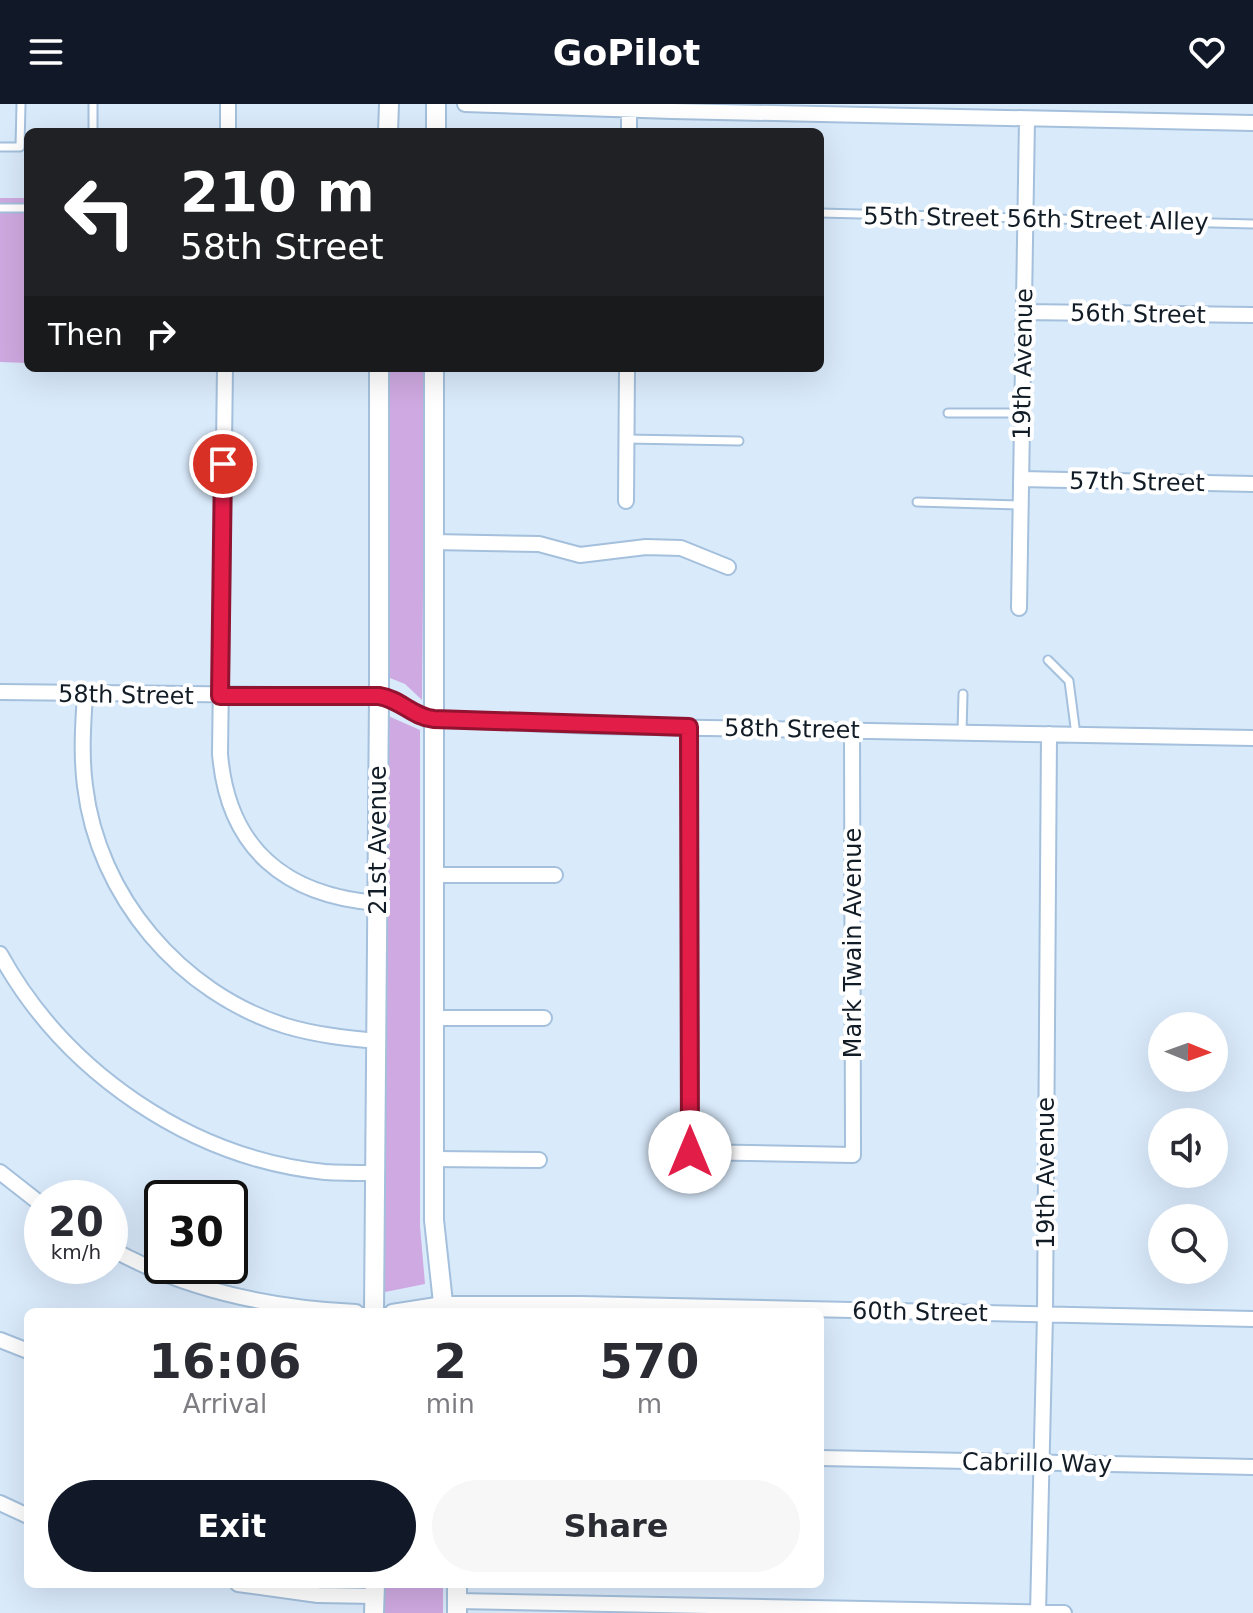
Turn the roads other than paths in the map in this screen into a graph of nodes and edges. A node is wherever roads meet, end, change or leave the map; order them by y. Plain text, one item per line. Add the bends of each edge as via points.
1 (21, 104) edge
2 (93, 104) edge
3 (228, 104) edge
4 (389, 104) edge
5 (436, 104) edge
6 (465, 104) edge
7 (1148, 104) edge
8 (629, 108) junction
9 (672, 108) edge
10 (908, 110) edge
11 (1027, 119) junction
12 (1148, 121) junction
13 (1253, 123) edge
14 (93, 128) edge
15 (228, 128) edge
16 (388, 128) edge
17 (436, 128) edge
18 (629, 128) edge
19 (0, 147) edge
20 (0, 208) edge
21 (24, 208) edge
22 (824, 213) edge
23 (1026, 220) junction
24 (1253, 224) edge
25 (1024, 312) junction
26 (1253, 315) edge
27 (225, 372) edge
28 (379, 372) edge
29 (434, 372) edge
30 (627, 372) edge
31 (948, 413) dead end
32 (1022, 413) junction
33 (626, 439) junction
34 (739, 441) dead end
35 (1021, 479) junction
36 (1253, 484) edge
37 (626, 501) dead end
38 (917, 502) dead end
39 (1020, 505) junction
40 (433, 542) junction
41 (728, 567) dead end
42 (1019, 608) dead end
43 (1048, 660) dead end
44 (0, 692) edge
45 (85, 694) junction
46 (963, 694) dead end
47 (220, 696) junction
48 (379, 696) junction
49 (434, 719) junction
50 (689, 727) junction
51 (852, 730) junction
52 (962, 732) junction
53 (1049, 734) junction
54 (1076, 735) junction
55 (1253, 738) edge
56 (434, 875) junction
57 (555, 875) dead end
58 (378, 903) junction
59 (0, 954) edge
60 (435, 1018) junction
61 (544, 1018) dead end
62 (376, 1041) junction
63 (435, 1159) junction
64 (539, 1160) dead end
65 (0, 1172) edge
66 (374, 1173) junction
67 (24, 1191) edge
68 (128, 1256) edge
69 (307, 1308) edge
70 (374, 1308) edge
71 (444, 1308) edge
72 (750, 1308) edge
73 (824, 1310) edge
74 (1045, 1315) junction
75 (1253, 1319) edge
76 (0, 1340) edge
77 (24, 1349) edge
78 (824, 1458) edge
79 (1041, 1463) junction
80 (1253, 1467) edge
81 (0, 1503) edge
82 (24, 1514) edge
83 (267, 1588) edge
84 (375, 1598) edge
85 (457, 1599) edge
86 (1038, 1613) edge
87 (1064, 1613) edge

1 - 19 lane via 20,147
2 - 14 lane
3 - 15 street
4 - 16 street
5 - 17 street
6 - 8 street
7 - 12 street
8 - 9 street
8 - 18 street
9 - 10 street
10 - 11 street
11 - 12 street
11 - 23 street, 19th Avenue
12 - 13 street
20 - 21 lane
22 - 23 lane, 55th Street 56th Street Alley
23 - 24 lane, 55th Street 56th Street Alley
23 - 25 street, 19th Avenue
25 - 26 street, 56th Street
25 - 32 street, 19th Avenue
27 - 47 street
28 - 48 street, 21st Avenue
29 - 40 street
30 - 33 street
31 - 32 lane
32 - 35 street, 19th Avenue
33 - 34 lane
33 - 37 street
35 - 36 street, 57th Street
35 - 39 street, 19th Avenue
38 - 39 lane
39 - 42 street, 19th Avenue
40 - 41 street via 539,544 580,555 681,548
40 - 49 street
43 - 54 lane via 1069,681
44 - 45 street, 58th Street
45 - 47 street, 58th Street
45 - 62 street via 82,752 90,817 118,887 153,938 194,977 250,1012 308,1032
46 - 52 lane
47 - 48 street, 58th Street
47 - 58 street via 222,775 246,836 270,864 305,888 346,901
48 - 49 street, 58th Street
48 - 58 street, 21st Avenue
49 - 50 street, 58th Street
49 - 56 street
50 - 51 street, 58th Street
50 - 51 street, Mark Twain Avenue via 690,1152 853,1155
51 - 52 street, 58th Street
52 - 53 street, 58th Street
53 - 54 street, 58th Street
53 - 74 street, 19th Avenue
54 - 55 street, 58th Street
56 - 57 street
56 - 60 street
58 - 62 street, 21st Avenue
59 - 66 street via 53,1030 113,1086 150,1111 245,1155 325,1172
60 - 61 street
60 - 63 street
62 - 66 street, 21st Avenue
63 - 64 street
63 - 71 street via 434,1220
65 - 67 street
66 - 70 street, 21st Avenue
68 - 69 street via 244,1298
71 - 72 street, 60th Street
73 - 74 street, 60th Street
74 - 75 street, 60th Street
74 - 79 street, 19th Avenue
76 - 77 street
78 - 79 street, Cabrillo Way
79 - 80 street, Cabrillo Way
79 - 86 street, 19th Avenue
81 - 82 street
83 - 84 street
85 - 86 street
86 - 87 street

